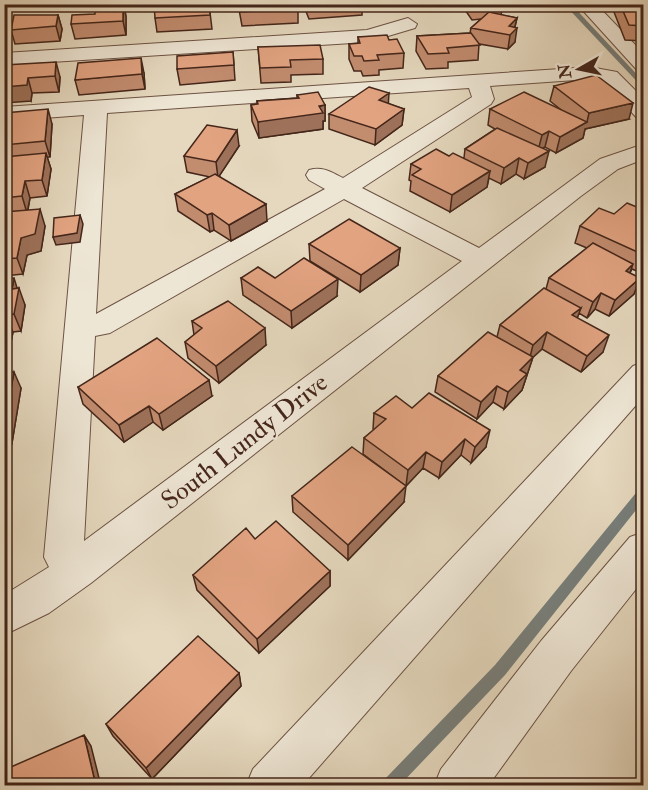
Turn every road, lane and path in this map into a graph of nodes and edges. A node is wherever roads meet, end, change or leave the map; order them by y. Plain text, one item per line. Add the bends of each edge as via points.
1 (586, 4) edge
2 (408, 24) dead end
3 (4, 59) edge
4 (644, 66) edge
5 (477, 79) junction
6 (96, 108) junction
7 (644, 112) edge
8 (4, 114) edge
9 (644, 150) edge
10 (318, 175) dead end
11 (343, 188) junction
12 (479, 259) junction
13 (81, 325) junction
14 (644, 374) edge
15 (644, 549) edge
16 (76, 570) junction
17 (4, 616) edge
18 (270, 786) edge
19 (458, 786) edge

1 - 4 street
2 - 3 street via 368,36
5 - 6 street
5 - 7 street via 562,73 610,76
5 - 11 street via 483,99
6 - 8 street
6 - 13 street
9 - 12 street, South Lundy Drive via 609,164
10 - 11 street
11 - 12 street
11 - 13 street via 99,326
12 - 16 street, South Lundy Drive
13 - 16 street via 64,557
14 - 18 street
15 - 19 street via 556,656
16 - 17 street, South Lundy Drive via 35,600

